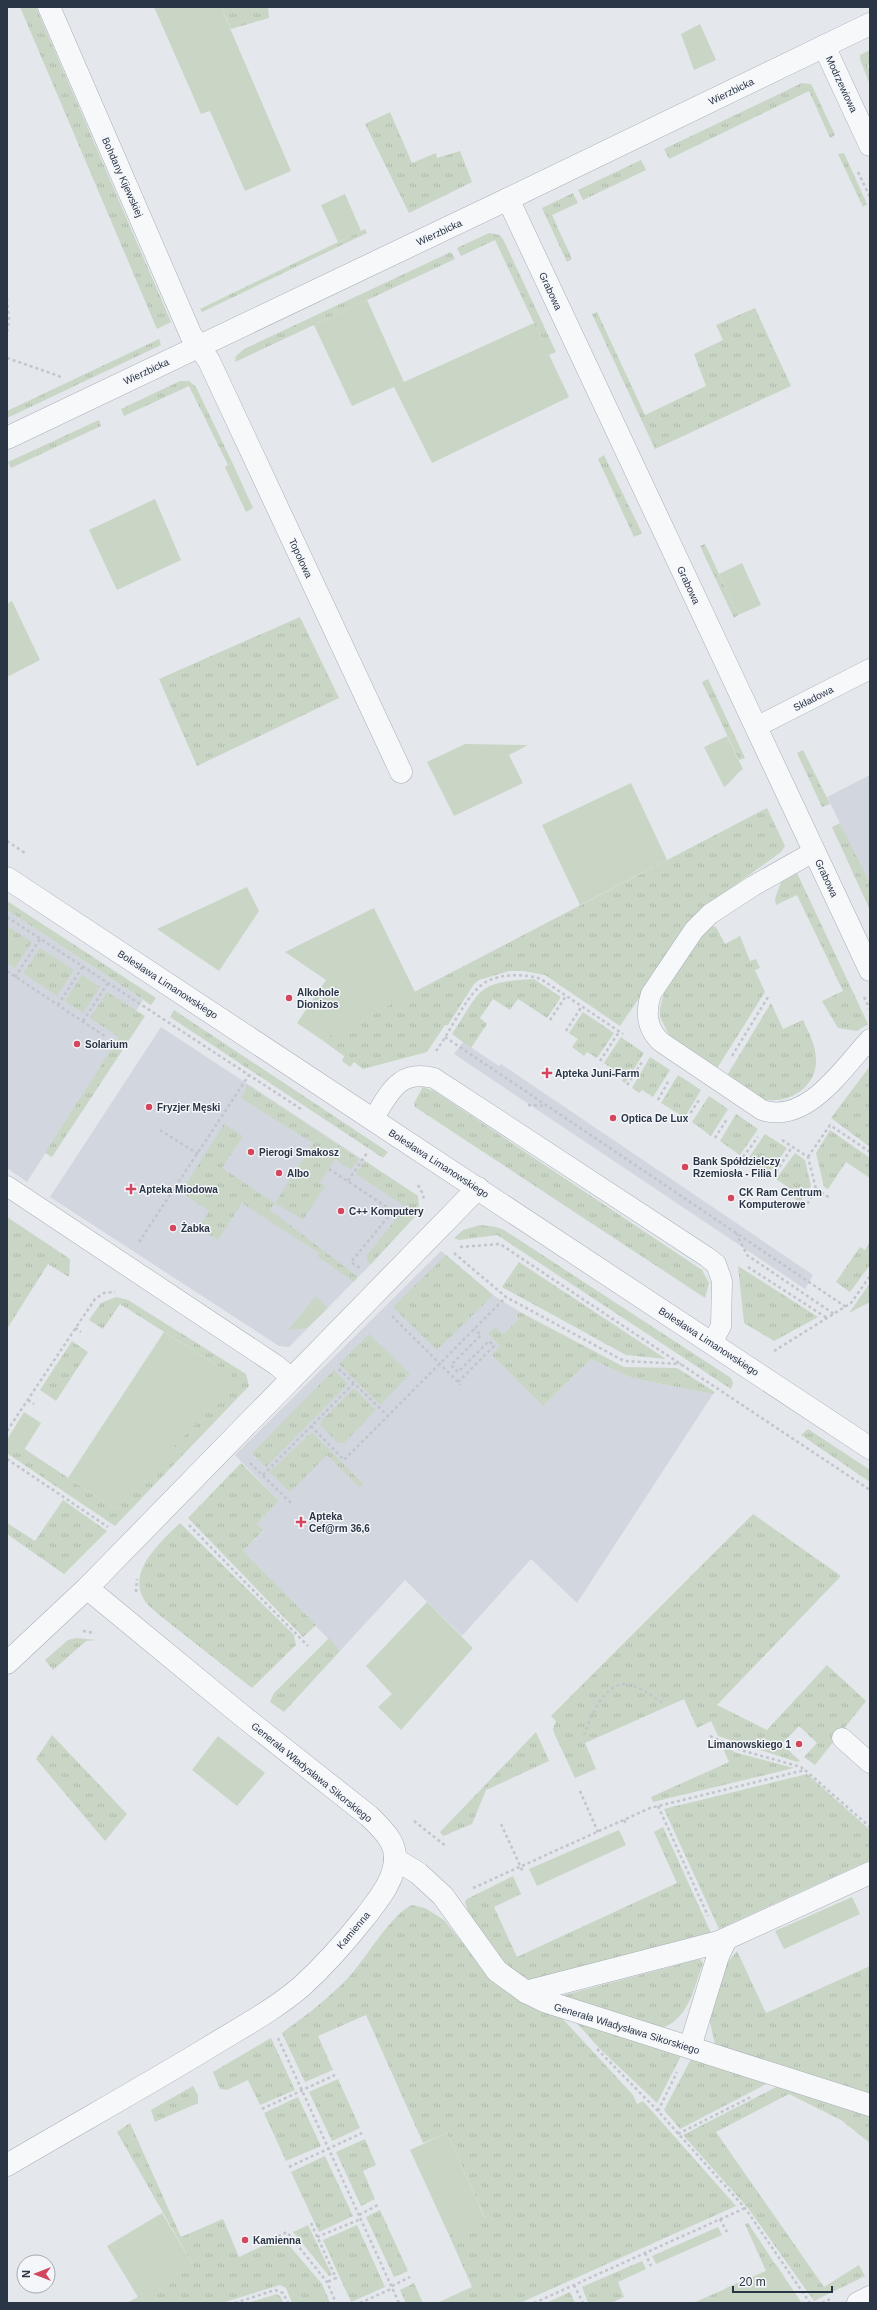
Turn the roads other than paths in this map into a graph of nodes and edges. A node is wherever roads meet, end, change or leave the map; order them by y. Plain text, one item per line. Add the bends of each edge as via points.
1 (49, 7) edge
2 (870, 24) edge
3 (824, 46) junction
4 (870, 145) edge
5 (508, 200) junction
6 (199, 346) junction
7 (7, 438) edge
8 (870, 669) edge
9 (756, 727) junction
10 (401, 772) dead end
11 (815, 851) junction
12 (7, 878) edge
13 (870, 970) edge
14 (870, 1039) edge
15 (373, 1119) junction
16 (7, 1186) edge
17 (478, 1188) junction
18 (712, 1343) junction
19 (293, 1379) junction
20 (870, 1448) edge
21 (87, 1588) junction
22 (7, 1664) edge
23 (842, 1738) dead end
24 (870, 1763) edge
25 (395, 1858) junction
26 (870, 1873) edge
27 (723, 1940) junction
28 (526, 1992) junction
29 (690, 2047) junction
30 (870, 2104) edge
31 (7, 2165) edge
32 (870, 2297) edge
33 (858, 2303) edge

1 - 6 street, Bohdany Kijewskiej via 191,334
2 - 3 street, Wierzbicka
3 - 4 street, Modrzewiowa
3 - 5 street, Wierzbicka
5 - 6 street, Wierzbicka
5 - 9 street, Grabowa
6 - 7 street, Wierzbicka
6 - 10 street, Topolowa via 209,361
8 - 9 lane, Składowa
9 - 11 street, Grabowa
11 - 13 street, Grabowa
11 - 14 lane via 710,914 694,930 651,994 648,1004 649,1026 661,1042 762,1110 772,1114 795,1111 815,1099
12 - 15 street, Bolesława Limanowskiego
15 - 17 street, Bolesława Limanowskiego
15 - 18 lane via 395,1086 402,1080 416,1075 434,1078 700,1252 716,1264 722,1281 721,1326
16 - 19 lane via 125,1263
17 - 18 street, Bolesława Limanowskiego
17 - 19 street via 440,1242
18 - 20 street, Bolesława Limanowskiego
19 - 21 street
21 - 22 street
21 - 25 street, Generała Władysława Sikorskiego via 369,1816 387,1835
23 - 24 lane
25 - 28 street, Generała Władysława Sikorskiego via 443,1896 497,1971
25 - 31 street, Kamienna via 390,1879 382,1896 328,1960 302,1986 274,2007
26 - 27 street
27 - 28 street
27 - 29 street
28 - 29 street, Generała Władysława Sikorskiego via 570,2011
29 - 30 street, Generała Władysława Sikorskiego
32 - 33 street

